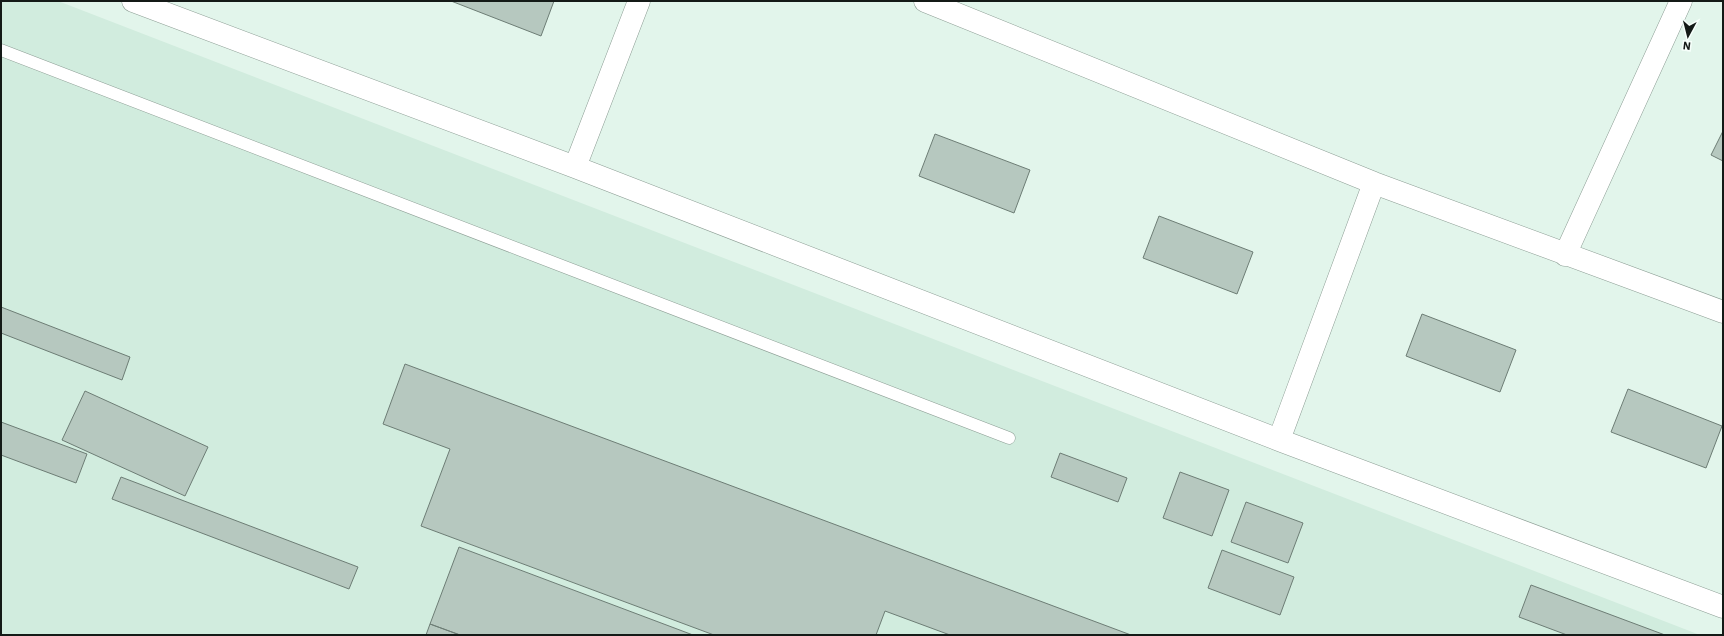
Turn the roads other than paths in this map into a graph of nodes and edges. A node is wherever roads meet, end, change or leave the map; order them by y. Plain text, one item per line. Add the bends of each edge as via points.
1 (133, 1) edge
2 (639, 1) edge
3 (924, 1) edge
4 (1681, 1) edge
5 (1, 50) edge
6 (575, 167) junction
7 (1374, 183) junction
8 (1565, 255) junction
9 (1723, 312) edge
10 (1010, 438) dead end
11 (1279, 440) junction
12 (1723, 607) edge

1 - 6 street
2 - 6 street
3 - 7 street
4 - 8 street
5 - 10 lane
6 - 11 street
7 - 8 street
7 - 11 street
8 - 9 street
11 - 12 street

